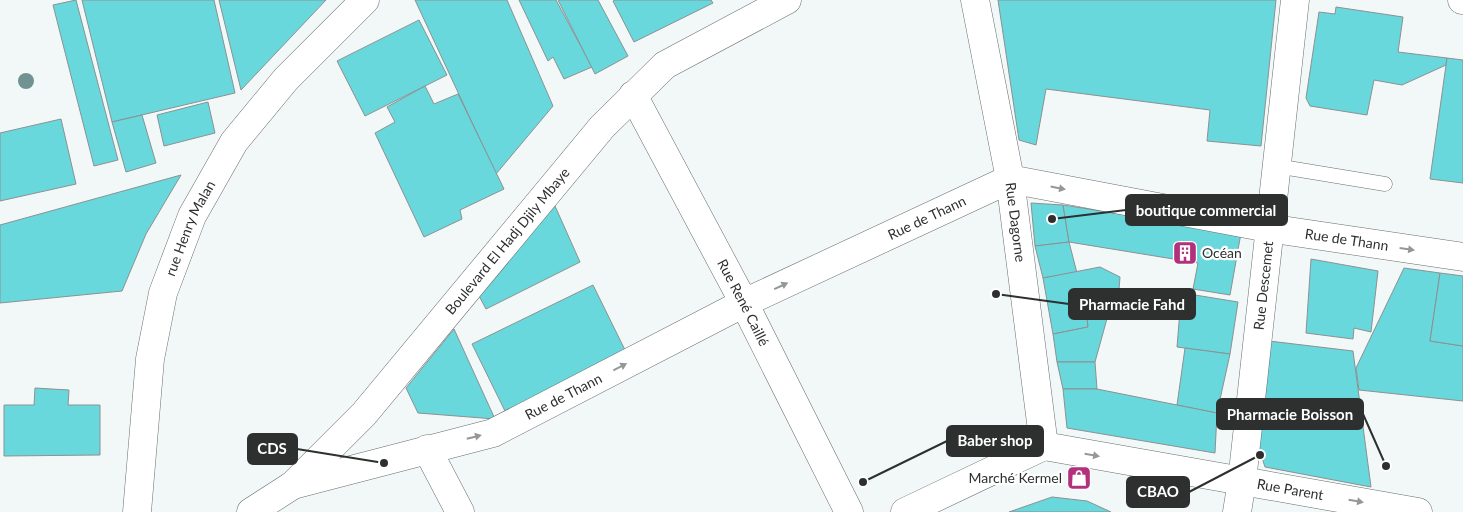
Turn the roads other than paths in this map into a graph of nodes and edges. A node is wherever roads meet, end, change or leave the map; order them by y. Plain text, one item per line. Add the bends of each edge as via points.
1 (365, 0) edge
2 (787, 0) edge
3 (975, 0) edge
4 (1295, 0) edge
5 (633, 95) junction
6 (1276, 166) junction
7 (1010, 179) junction
8 (1386, 184) dead end
9 (1268, 228) junction
10 (1463, 257) edge
11 (744, 303) junction
12 (1044, 446) junction
13 (427, 449) junction
14 (1242, 481) junction
15 (293, 485) junction
16 (137, 512) edge
17 (251, 512) edge
18 (460, 512) edge
19 (849, 512) edge
20 (905, 512) edge
21 (1237, 512) edge
22 (1418, 512) edge

1 - 16 street, rue Henry Malan via 286,79 234,142 192,216 163,293 150,359
2 - 5 street, Boulevard El Hadj Djily Mbaye via 664,65
3 - 7 street, Rue Dagorne
4 - 6 street, Rue Descemet
5 - 11 street, Rue René Caillé
5 - 15 street, Boulevard El Hadj Djily Mbaye via 602,126 364,414
6 - 8 lane
6 - 9 street, Rue Descemet
7 -> 9 street, Rue de Thann
11 -> 7 street, Rue de Thann
7 - 12 street, Rue Dagorne
9 -> 10 street, Rue de Thann
9 - 14 street, Rue Descemet
13 -> 11 street, Rue de Thann via 494,433
11 - 19 street, Rue René Caillé
12 -> 14 street, Rue Parent
12 - 20 street
13 - 15 street, Rue de Thann
13 - 18 street
14 - 21 street, Rue Descemet
14 -> 22 street, Rue Parent
15 - 17 street, Boulevard El Hadj Djily Mbaye

